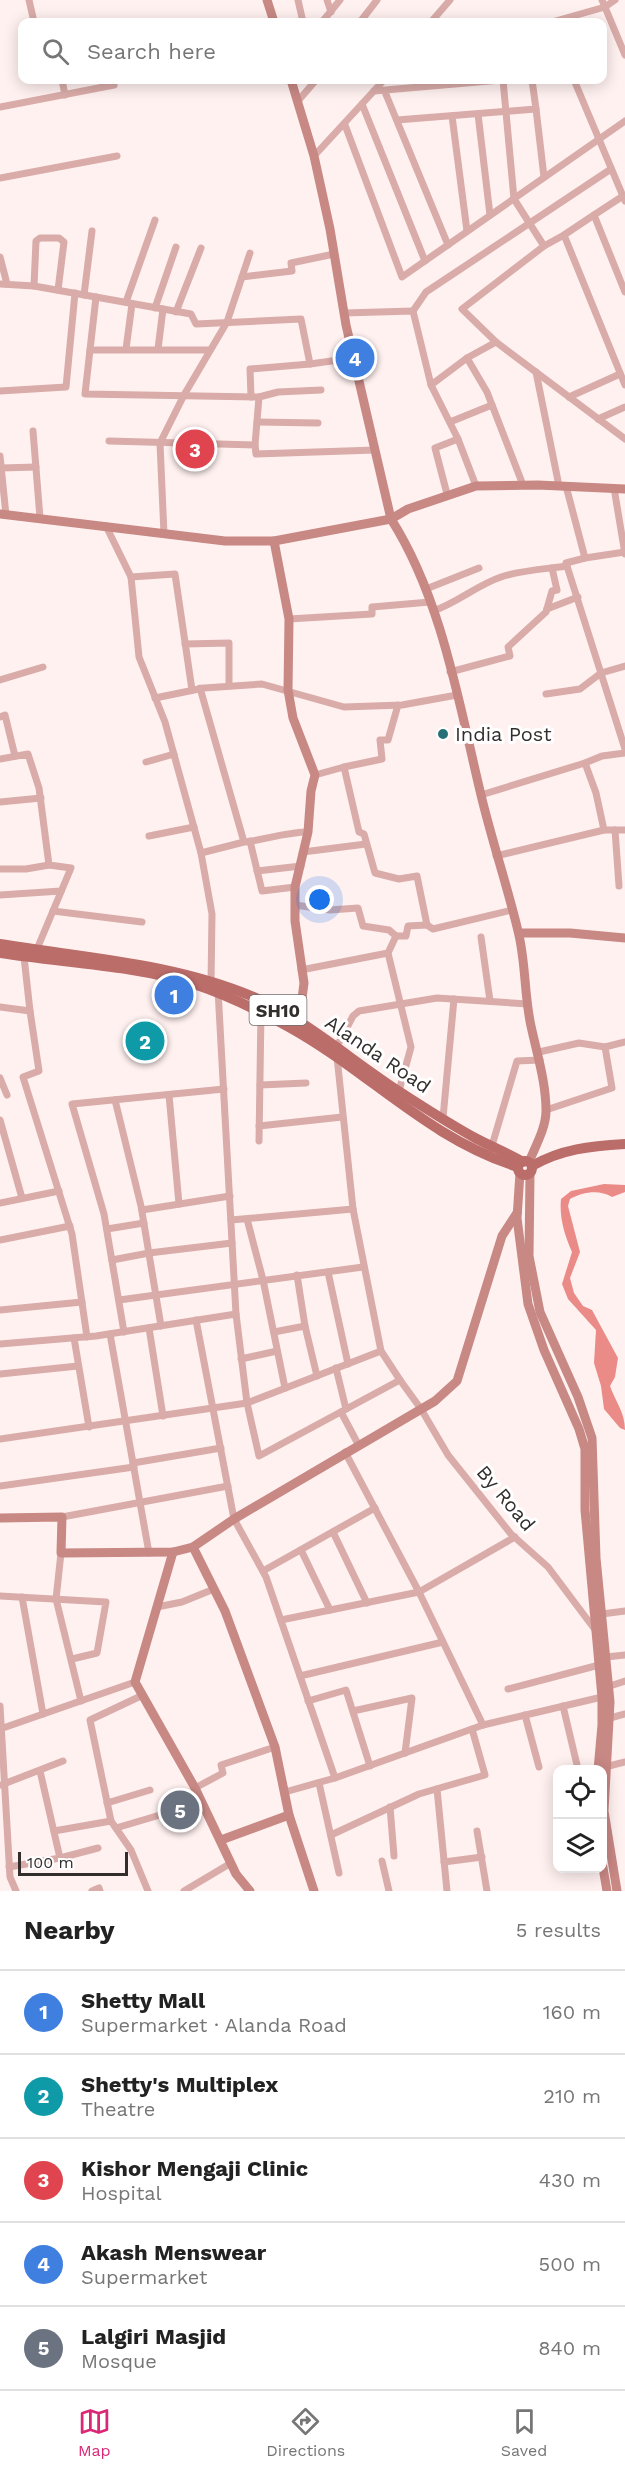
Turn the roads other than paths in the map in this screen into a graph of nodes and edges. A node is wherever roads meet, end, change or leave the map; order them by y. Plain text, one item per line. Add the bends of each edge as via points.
1 (29, 0) edge
2 (267, 0) edge
3 (298, 0) edge
4 (327, 0) edge
5 (340, 0) edge
6 (377, 0) edge
7 (450, 0) edge
8 (615, 0) edge
9 (604, 4) edge
10 (331, 12) junction
11 (33, 18) edge
12 (273, 18) edge
13 (302, 18) edge
14 (326, 18) edge
15 (363, 18) edge
16 (434, 18) edge
17 (564, 18) edge
18 (625, 56) edge
19 (63, 84) edge
20 (292, 84) edge
21 (313, 84) edge
22 (381, 84) edge
23 (463, 84) edge
24 (502, 84) edge
25 (533, 84) edge
26 (576, 84) edge
27 (114, 85) dead end
28 (374, 92) junction
29 (385, 92) junction
30 (65, 94) junction
31 (298, 101) junction
32 (362, 104) junction
33 (0, 107) edge
34 (536, 109) junction
35 (506, 112) junction
36 (478, 114) junction
37 (452, 116) junction
38 (397, 120) junction
39 (625, 121) edge
40 (345, 125) junction
41 (599, 139) junction
42 (117, 156) dead end
43 (314, 156) junction
44 (612, 169) junction
45 (544, 177) junction
46 (0, 178) edge
47 (514, 198) junction
48 (624, 198) edge
49 (490, 215) junction
50 (594, 215) junction
51 (155, 220) dead end
52 (529, 222) junction
53 (92, 231) dead end
54 (467, 231) junction
55 (564, 235) junction
56 (448, 245) junction
57 (544, 246) junction
58 (176, 247) dead end
59 (201, 248) dead end
60 (250, 253) dead end
61 (334, 254) junction
62 (0, 257) edge
63 (425, 261) junction
64 (242, 277) junction
65 (3, 284) edge
66 (34, 286) junction
67 (58, 290) junction
68 (625, 292) edge
69 (75, 293) junction
70 (84, 295) junction
71 (96, 297) junction
72 (129, 303) junction
73 (159, 308) junction
74 (413, 311) junction
75 (177, 312) junction
76 (344, 313) junction
77 (227, 322) junction
78 (496, 342) junction
79 (126, 349) junction
80 (158, 349) junction
81 (90, 350) junction
82 (210, 350) junction
83 (353, 358) junction
84 (467, 358) junction
85 (310, 364) junction
86 (536, 372) junction
87 (621, 374) junction
88 (431, 385) junction
89 (625, 385) edge
90 (321, 390) dead end
91 (0, 391) edge
92 (184, 395) junction
93 (255, 397) junction
94 (570, 397) junction
95 (492, 405) junction
96 (625, 406) edge
97 (598, 419) junction
98 (257, 422) junction
99 (450, 422) junction
100 (318, 423) dead end
101 (33, 431) dead end
102 (624, 437) edge
103 (458, 439) junction
104 (109, 441) dead end
105 (160, 443) junction
106 (255, 445) junction
107 (375, 450) junction
108 (1, 463) edge
109 (36, 467) junction
110 (524, 485) junction
111 (476, 486) junction
112 (562, 486) junction
113 (615, 488) junction
114 (625, 489) edge
115 (447, 494) junction
116 (3, 515) edge
117 (40, 518) junction
118 (391, 519) junction
119 (106, 526) junction
120 (164, 534) junction
121 (274, 541) junction
122 (625, 553) edge
123 (585, 558) junction
124 (567, 566) junction
125 (479, 568) dead end
126 (552, 568) junction
127 (131, 578) junction
128 (426, 589) junction
129 (578, 597) junction
130 (432, 606) junction
131 (547, 609) junction
132 (289, 619) junction
133 (185, 644) junction
134 (625, 666) edge
135 (43, 667) dead end
136 (450, 672) junction
137 (601, 673) junction
138 (0, 680) edge
139 (229, 686) junction
140 (200, 688) junction
141 (192, 690) junction
142 (288, 690) junction
143 (546, 694) dead end
144 (457, 695) junction
145 (155, 698) junction
146 (398, 705) junction
147 (0, 717) edge
148 (625, 751) edge
149 (174, 754) junction
150 (15, 756) junction
151 (0, 759) edge
152 (146, 762) dead end
153 (585, 764) junction
154 (344, 767) junction
155 (315, 775) junction
156 (481, 795) junction
157 (41, 798) junction
158 (0, 802) edge
159 (194, 827) junction
160 (604, 830) junction
161 (615, 830) junction
162 (625, 830) edge
163 (308, 832) junction
164 (149, 836) dead end
165 (247, 842) junction
166 (366, 844) junction
167 (303, 852) junction
168 (201, 853) junction
169 (496, 856) junction
170 (49, 865) junction
171 (301, 866) junction
172 (0, 869) edge
173 (257, 871) junction
174 (619, 886) dead end
175 (295, 887) junction
176 (61, 891) junction
177 (0, 896) edge
178 (295, 904) junction
179 (512, 910) junction
180 (53, 911) junction
181 (142, 922) dead end
182 (427, 925) junction
183 (519, 933) junction
184 (396, 936) junction
185 (481, 937) dead end
186 (625, 938) edge
187 (0, 944) edge
188 (37, 949) junction
189 (0, 953) edge
190 (388, 953) junction
191 (24, 957) junction
192 (301, 970) junction
193 (164, 973) junction
194 (215, 987) junction
195 (454, 999) junction
196 (490, 1001) junction
197 (399, 1004) junction
198 (528, 1004) junction
199 (0, 1007) edge
200 (30, 1011) junction
201 (261, 1012) junction
202 (291, 1022) junction
203 (625, 1042) edge
204 (605, 1047) junction
205 (336, 1053) junction
206 (539, 1056) junction
207 (0, 1078) edge
208 (306, 1083) dead end
209 (260, 1085) junction
210 (224, 1089) junction
211 (399, 1091) junction
212 (7, 1095) dead end
213 (169, 1095) junction
214 (115, 1100) junction
215 (546, 1110) junction
216 (342, 1117) junction
217 (443, 1118) junction
218 (0, 1120) edge
219 (259, 1126) junction
220 (259, 1141) dead end
221 (625, 1144) edge
222 (490, 1152) junction
223 (525, 1167) junction
224 (59, 1191) junction
225 (230, 1196) junction
226 (22, 1198) junction
227 (0, 1203) edge
228 (179, 1204) junction
229 (353, 1209) junction
230 (142, 1210) junction
231 (518, 1212) junction
232 (246, 1219) junction
233 (231, 1220) junction
234 (144, 1223) junction
235 (69, 1226) junction
236 (107, 1229) junction
237 (0, 1240) edge
238 (232, 1243) junction
239 (149, 1253) junction
240 (112, 1260) junction
241 (363, 1267) junction
242 (328, 1272) junction
243 (297, 1275) junction
244 (262, 1280) junction
245 (234, 1283) junction
246 (156, 1294) junction
247 (118, 1300) junction
248 (82, 1302) junction
249 (0, 1310) edge
250 (236, 1314) junction
251 (196, 1320) junction
252 (161, 1326) junction
253 (305, 1326) junction
254 (149, 1328) junction
255 (124, 1332) junction
256 (274, 1332) junction
257 (110, 1334) junction
258 (87, 1337) junction
259 (74, 1338) junction
260 (0, 1344) edge
261 (277, 1351) junction
262 (381, 1351) junction
263 (242, 1359) junction
264 (348, 1364) junction
265 (78, 1366) junction
266 (336, 1368) junction
267 (0, 1374) edge
268 (317, 1376) junction
269 (400, 1380) junction
270 (285, 1388) junction
271 (247, 1403) junction
272 (213, 1408) junction
273 (421, 1409) junction
274 (344, 1410) junction
275 (164, 1416) junction
276 (126, 1421) junction
277 (89, 1426) junction
278 (0, 1439) edge
279 (358, 1444) junction
280 (221, 1448) junction
281 (345, 1452) junction
282 (134, 1465) junction
283 (0, 1486) edge
284 (228, 1486) junction
285 (140, 1502) junction
286 (375, 1508) junction
287 (62, 1517) junction
288 (0, 1518) edge
289 (234, 1519) junction
290 (333, 1532) junction
291 (514, 1538) junction
292 (193, 1547) junction
293 (301, 1550) junction
294 (173, 1552) junction
295 (61, 1553) junction
296 (149, 1553) junction
297 (263, 1571) junction
298 (214, 1589) junction
299 (419, 1592) junction
300 (0, 1596) edge
301 (22, 1598) junction
302 (56, 1599) junction
303 (367, 1603) junction
304 (157, 1607) junction
305 (330, 1610) junction
306 (625, 1611) edge
307 (602, 1614) junction
308 (281, 1620) junction
309 (596, 1631) junction
310 (443, 1642) junction
311 (625, 1655) edge
312 (606, 1657) junction
313 (72, 1659) junction
314 (599, 1665) junction
315 (300, 1676) junction
316 (625, 1681) edge
317 (135, 1682) junction
318 (508, 1689) dead end
319 (604, 1690) junction
320 (143, 1695) junction
321 (81, 1701) junction
322 (308, 1701) junction
323 (0, 1706) edge
324 (563, 1706) junction
325 (353, 1711) junction
326 (43, 1714) junction
327 (625, 1714) edge
328 (525, 1715) junction
329 (610, 1718) junction
330 (483, 1725) junction
331 (3, 1728) junction
332 (472, 1729) junction
333 (275, 1747) junction
334 (405, 1753) junction
335 (63, 1761) dead end
336 (625, 1762) edge
337 (577, 1765) dead end
338 (598, 1765) edge
339 (370, 1766) junction
340 (609, 1766) junction
341 (538, 1767) dead end
342 (40, 1771) junction
343 (335, 1779) junction
344 (319, 1783) junction
345 (2, 1785) edge
346 (195, 1788) junction
347 (437, 1789) junction
348 (150, 1790) dead end
349 (285, 1792) junction
350 (107, 1803) junction
351 (390, 1808) junction
352 (170, 1812) dead end
353 (289, 1815) junction
354 (113, 1825) junction
355 (54, 1831) junction
356 (477, 1831) dead end
357 (331, 1835) junction
358 (221, 1840) junction
359 (98, 1848) dead end
360 (394, 1856) dead end
361 (482, 1857) junction
362 (60, 1858) junction
363 (382, 1861) dead end
364 (444, 1862) junction
365 (231, 1863) junction
366 (9, 1867) junction
367 (339, 1873) dead end
368 (607, 1873) edge
369 (613, 1890) edge
370 (16, 1891) edge
371 (92, 1891) edge
372 (100, 1891) edge
373 (148, 1891) edge
374 (184, 1891) edge
375 (250, 1891) edge
376 (314, 1891) edge
377 (388, 1891) edge
378 (447, 1891) edge
379 (488, 1891) edge

1 - 11 street
2 - 12 street
3 - 13 street
4 - 10 street
5 - 10 street
6 - 15 street
7 - 16 street
8 - 9 street
9 - 17 street
9 - 18 street
10 - 14 street
19 - 30 street
20 - 31 street
21 - 31 street
22 - 28 street
23 - 29 street
24 - 35 street
25 - 34 street
26 - 41 street
27 - 30 street
28 - 29 street
28 - 32 street
29 - 38 street
30 - 33 street
31 - 43 street
32 - 40 street
32 - 63 street
34 - 35 street
34 - 45 street
35 - 36 street
35 - 47 street
36 - 37 street
36 - 49 street
37 - 38 street
37 - 54 street
38 - 56 street
39 - 41 street
40 - 43 street
40 - 63 street via 402,277
41 - 44 street
41 - 45 street
42 - 46 street
43 - 61 street
44 - 48 street
44 - 52 street
45 - 47 street
47 - 49 street
47 - 52 street
48 - 50 street
49 - 54 street
50 - 55 street
50 - 68 street
51 - 72 street
52 - 57 street
52 - 74 street via 422,295
53 - 70 street
54 - 56 street
55 - 57 street
55 - 87 street
56 - 63 street
57 - 78 street via 462,309
58 - 73 street
59 - 75 street
60 - 64 street
61 - 64 street via 291,263 292,271
61 - 76 street
62 - 65 street
64 - 77 street
65 - 66 street
66 - 67 street
66 - 67 street via 36,241 59,238 64,242
67 - 69 street
69 - 70 street
69 - 91 street via 66,387
70 - 71 street
71 - 72 street
71 - 81 street
72 - 73 street
72 - 79 street
73 - 75 street
73 - 80 street
74 - 76 street
74 - 88 street
75 - 77 street via 191,315 196,324
76 - 83 street
77 - 82 street
77 - 85 street via 301,319
78 - 84 street
78 - 86 street
79 - 80 street
79 - 81 street
80 - 82 street
81 - 92 street via 85,394
82 - 92 street
83 - 85 street
83 - 107 street
84 - 88 street
84 - 95 street
85 - 93 street via 250,369
86 - 94 street
86 - 112 street
87 - 89 street
87 - 94 street
88 - 99 street
90 - 93 street via 272,392
92 - 93 street
92 - 105 street
93 - 98 street
94 - 97 street
95 - 99 street
95 - 110 street
96 - 97 street
97 - 102 street
98 - 100 street
98 - 106 street
99 - 103 street
101 - 109 street
103 - 111 street
103 - 115 street via 435,448
104 - 105 street
105 - 106 street
105 - 120 street
106 - 107 street via 256,454
107 - 118 street
108 - 109 street
108 - 116 street
109 - 117 street
110 - 111 street
110 - 112 street
111 - 115 street
112 - 113 street
112 - 123 street
113 - 114 street
113 - 122 street
115 - 118 street
116 - 117 street
117 - 119 street
118 - 121 street
118 - 128 street
119 - 120 street
119 - 127 street
120 - 121 street via 225,541
121 - 132 street
122 - 123 street
123 - 124 street via 566,563
124 - 126 street
124 - 129 street
125 - 128 street
126 - 130 street via 502,576 449,605
126 - 131 street via 557,590 552,591
127 - 133 street via 175,574
127 - 145 street via 139,657
128 - 130 street
129 - 131 street
129 - 137 street
130 - 132 street via 372,607 372,614
130 - 136 street
131 - 136 street via 508,647 510,656
132 - 142 street
133 - 139 street via 229,643
133 - 141 street
134 - 137 street
135 - 138 street
136 - 144 street
137 - 143 street via 580,689
137 - 148 street
139 - 140 street
139 - 142 street via 262,684
140 - 141 street
140 - 165 street
141 - 145 street
142 - 146 street via 344,707
142 - 155 street via 293,718
144 - 146 street
144 - 156 street
145 - 149 street
146 - 154 street via 388,740 380,740 382,759
147 - 150 street via 5,715
148 - 153 street
149 - 152 street
149 - 159 street
150 - 151 street
150 - 157 street via 28,754
153 - 156 street
153 - 160 street
154 - 155 street
154 - 166 street via 359,832 364,834
155 - 163 street
156 - 169 street
157 - 158 street
157 - 170 street
159 - 164 street
159 - 168 street
160 - 161 street
160 - 169 street
161 - 162 street
161 - 174 street
163 - 165 street
163 - 167 street
165 - 168 street
165 - 173 street
166 - 167 street
166 - 182 street via 375,873 399,879 417,876
167 - 171 street
168 - 194 street via 212,914
169 - 179 street
170 - 172 street
170 - 176 street via 71,868
171 - 173 street
171 - 175 street
173 - 175 street via 262,891
175 - 178 street
176 - 177 street
176 - 180 street
178 - 184 street via 330,910 358,908 363,927 389,930
178 - 192 street
179 - 182 street via 433,929
179 - 183 street
180 - 181 street
180 - 188 street
182 - 184 street via 408,926 406,936
183 - 186 street
183 - 198 street
184 - 190 street
185 - 196 street
187 - 188 main road, Alanda Road / SH10
188 - 193 main road, Alanda Road / SH10 via 130,962
189 - 191 main road, Alanda Road / SH10
190 - 192 street
190 - 197 street
191 - 193 main road, Alanda Road / SH10
191 - 200 street
192 - 202 street via 304,983
193 - 194 main road, Alanda Road / SH10
194 - 201 main road, Alanda Road / SH10
194 - 202 main road, Alanda Road / SH10 via 263,1001
194 - 210 street
195 - 196 street
195 - 197 street
195 - 217 street
196 - 198 street
197 - 205 street via 355,1013
197 - 211 street via 411,1047
198 - 206 street
199 - 200 street
200 - 224 street via 39,1071 23,1077
201 - 202 main road, Alanda Road / SH10
201 - 209 street
202 - 205 main road, Alanda Road / SH10
203 - 204 street
204 - 206 street via 579,1043
204 - 215 street via 612,1088
205 - 211 main road, Alanda Road / SH10
205 - 216 street
205 - 222 main road, Alanda Road / SH10 via 427,1124 469,1149
206 - 215 street
206 - 222 street via 517,1061
207 - 212 street
208 - 209 street
209 - 219 street
210 - 213 street
210 - 225 street
211 - 217 main road, Alanda Road / SH10
213 - 214 street
213 - 228 street
214 - 230 street
214 - 236 street via 72,1104
215 - 223 street
216 - 219 street
216 - 229 street
217 - 222 main road, Alanda Road / SH10
218 - 226 street
219 - 220 street
221 - 223 main road via 560,1152
222 - 223 main road, Alanda Road / SH10
223 - 231 street
223 - 307 street via 529,1256 540,1312 592,1438
224 - 226 street
224 - 235 street
225 - 228 street
225 - 233 street
226 - 227 street
228 - 230 street
229 - 232 street
229 - 241 street
230 - 234 street
231 - 273 street via 502,1236 457,1382
231 - 309 street via 522,1268 531,1315 585,1449 584,1499
232 - 233 street
232 - 244 street
233 - 238 street
234 - 236 street
234 - 239 street
235 - 237 street
235 - 248 street
236 - 240 street
238 - 239 street
238 - 245 street
239 - 240 street
239 - 246 street
240 - 247 street
241 - 242 street
241 - 262 street
242 - 243 street
242 - 264 street
243 - 244 street
243 - 253 street
244 - 245 street
244 - 256 street
245 - 246 street
245 - 250 street
246 - 247 street
246 - 252 street
247 - 255 street
248 - 249 street
248 - 258 street
250 - 251 street
250 - 263 street
251 - 252 street
251 - 272 street
252 - 254 street
253 - 256 street
253 - 268 street
254 - 255 street
254 - 275 street
255 - 257 street
256 - 261 street
257 - 258 street
257 - 276 street
258 - 259 street
259 - 260 street
259 - 265 street
261 - 263 street
261 - 270 street
262 - 264 street
262 - 269 street, By Road
263 - 271 street
264 - 266 street
265 - 267 street
265 - 277 street
266 - 268 street
266 - 274 street
268 - 270 street
269 - 273 street, By Road
269 - 274 street
270 - 271 street
271 - 272 street
271 - 274 street via 259,1456
272 - 275 street
272 - 280 street
273 - 279 street
273 - 291 street, By Road via 448,1455
274 - 279 street
275 - 276 street
276 - 277 street
276 - 282 street
277 - 278 street
279 - 281 street
280 - 282 street
280 - 284 street
281 - 286 street
281 - 289 street
282 - 283 street
282 - 285 street
284 - 285 street
284 - 289 street
285 - 287 street
285 - 296 street
286 - 290 street
286 - 299 street
287 - 288 street
287 - 295 street
289 - 292 street
289 - 297 street
290 - 293 street
290 - 303 street
291 - 299 street
291 - 309 street, By Road via 548,1567
292 - 294 street
292 - 298 street
293 - 297 street
293 - 305 street
294 - 296 street
294 - 304 street
295 - 296 street
295 - 302 street
297 - 308 street
298 - 304 street
298 - 333 street
299 - 303 street
299 - 310 street
300 - 301 street
301 - 302 street
301 - 326 street
302 - 313 street
302 - 313 street via 106,1602 97,1653
303 - 305 street
304 - 317 street
305 - 308 street
306 - 307 street
307 - 312 street
308 - 315 street
309 - 314 street
310 - 315 street
310 - 330 street
311 - 312 street
312 - 319 street
313 - 321 street
314 - 318 street
314 - 319 street
315 - 322 street
316 - 319 street
317 - 320 street
317 - 321 street
319 - 324 street
319 - 329 street
319 - 338 street
320 - 346 street
320 - 350 street via 90,1720
321 - 326 street
322 - 325 street via 346,1690
322 - 343 street
323 - 331 street
324 - 328 street
324 - 337 street
325 - 334 street via 412,1698
325 - 339 street
326 - 331 street
327 - 329 street
328 - 330 street
328 - 341 street
329 - 340 street
330 - 332 street
331 - 345 street
332 - 334 street
332 - 347 street via 485,1775
333 - 346 street via 221,1766 223,1773
333 - 349 street
334 - 339 street
335 - 342 street
336 - 340 street
339 - 343 street
340 - 369 street via 604,1811
342 - 345 street
342 - 355 street
343 - 344 street
344 - 349 street
344 - 357 street
345 - 366 street
346 - 358 street
347 - 351 street
347 - 364 street
348 - 350 street
349 - 353 street
350 - 354 street
351 - 357 street
351 - 360 street
352 - 354 street
353 - 358 street
353 - 376 street
354 - 355 street
354 - 373 street via 131,1850
355 - 362 street
356 - 361 street
357 - 367 street
358 - 365 street
359 - 362 street
361 - 364 street
361 - 379 street
362 - 366 street
363 - 377 street
364 - 378 street
365 - 374 street
365 - 375 street
366 - 370 street
368 - 369 street
371 - 372 street

